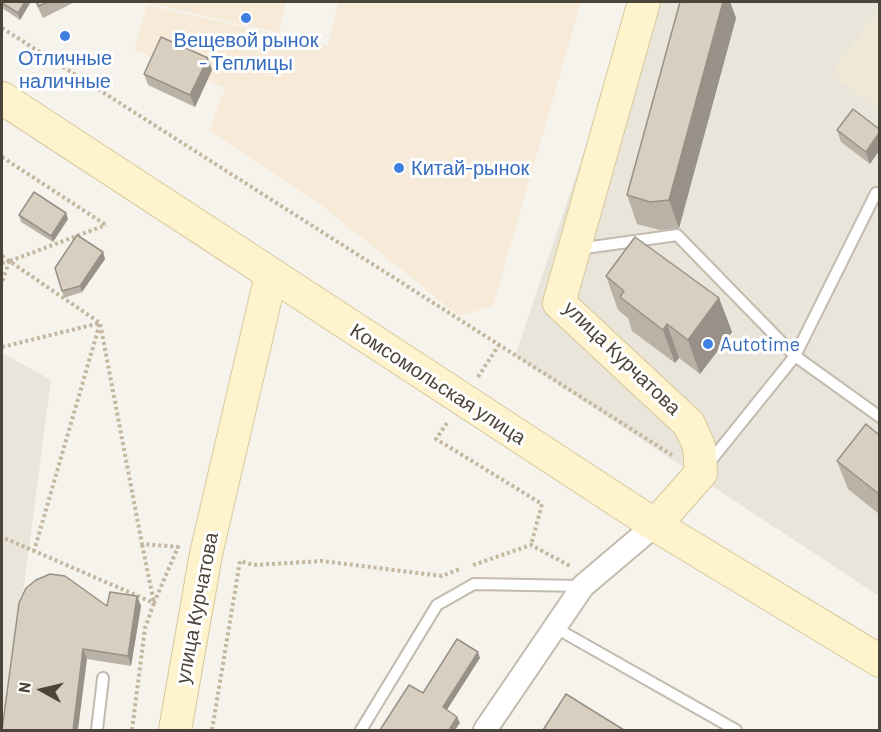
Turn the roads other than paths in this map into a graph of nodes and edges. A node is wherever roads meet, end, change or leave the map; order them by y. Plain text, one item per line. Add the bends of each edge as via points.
1 (644, 2) edge
2 (2, 98) edge
3 (876, 193) dead end
4 (574, 249) junction
5 (271, 275) junction
6 (795, 356) junction
7 (879, 417) edge
8 (701, 473) junction
9 (655, 525) junction
10 (587, 582) junction
11 (554, 627) junction
12 (879, 661) edge
13 (103, 678) dead end
14 (720, 726) edge
15 (97, 730) edge
16 (175, 730) edge
17 (361, 730) edge
18 (485, 730) edge
19 (736, 730) edge

1 - 4 main road, улица Курчатова
2 - 5 main road, Комсомольская улица
3 - 6 lane
4 - 6 lane via 678,235
4 - 8 main road, улица Курчатова via 559,303 689,424 699,446
5 - 9 main road, Комсомольская улица
5 - 16 main road, улица Курчатова via 206,554
6 - 7 lane
6 - 8 lane
8 - 9 main road
9 - 10 street
9 - 12 main road, Комсомольская улица
10 - 11 street
10 - 17 lane via 474,584 437,605
11 - 14 lane
11 - 18 street
13 - 15 lane
14 - 19 lane

